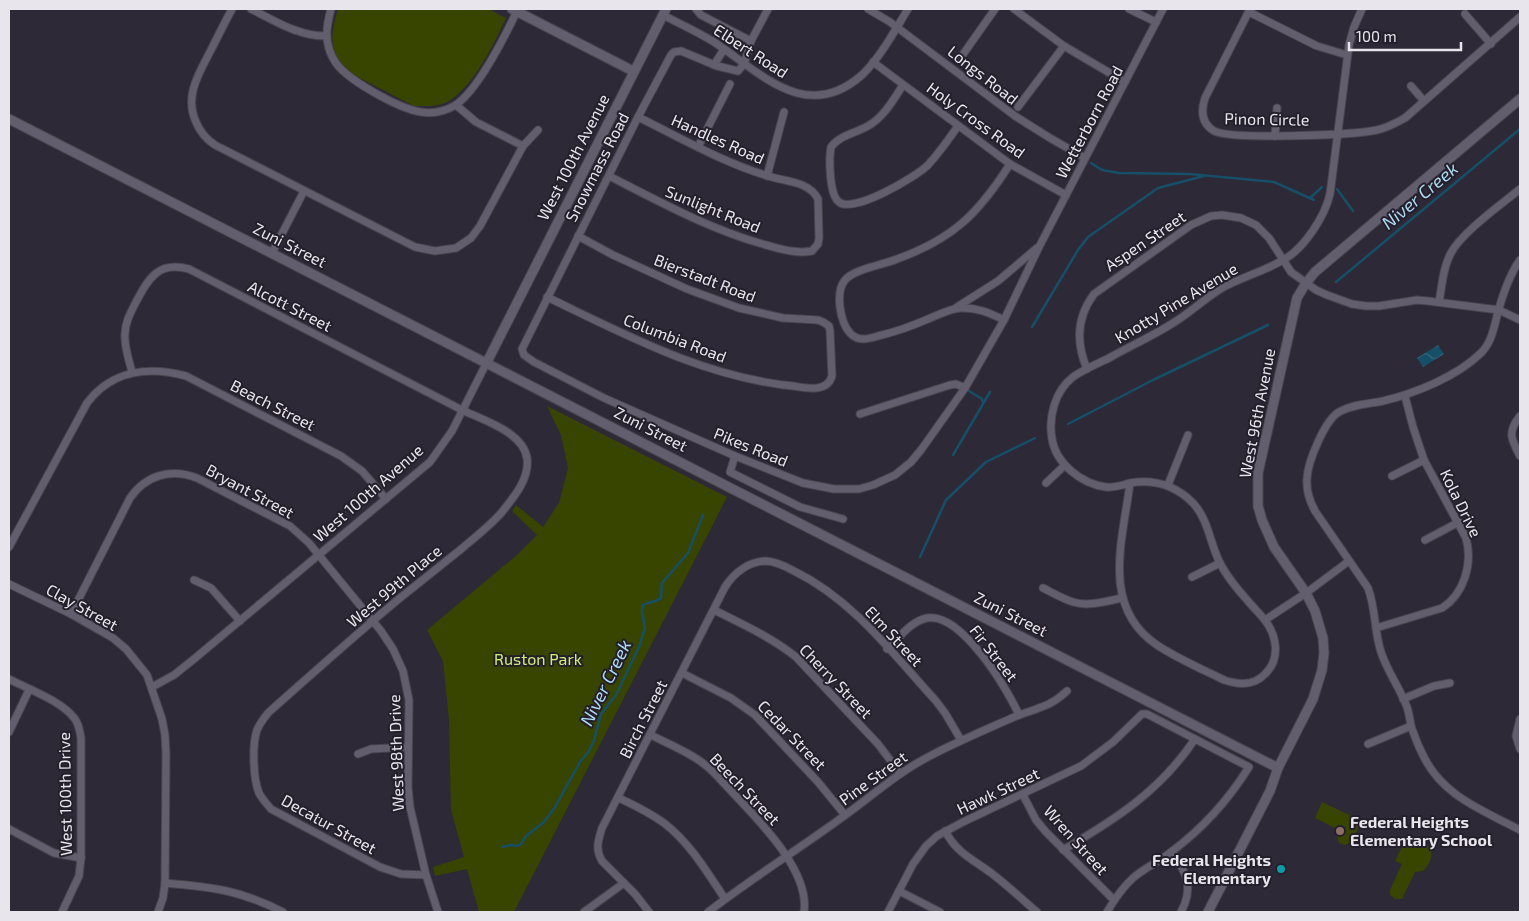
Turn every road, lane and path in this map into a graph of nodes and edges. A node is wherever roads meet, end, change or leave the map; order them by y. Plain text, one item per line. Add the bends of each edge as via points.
1 (232, 9) edge
2 (251, 9) edge
3 (331, 9) edge
4 (696, 9) edge
5 (768, 9) edge
6 (868, 9) edge
7 (908, 9) edge
8 (995, 9) edge
9 (1014, 9) edge
10 (1129, 9) edge
11 (1163, 9) edge
12 (1362, 9) edge
13 (514, 10) edge
14 (1249, 10) edge
15 (664, 12) edge
16 (1465, 14) dead end
17 (1520, 17) edge
18 (1156, 22) junction
19 (896, 27) junction
20 (326, 36) junction
21 (751, 41) junction
22 (1491, 44) junction
23 (1064, 46) junction
24 (724, 49) junction
25 (1347, 55) junction
26 (959, 60) dead end
27 (872, 62) junction
28 (744, 64) junction
29 (714, 65) junction
30 (633, 71) junction
31 (1125, 82) junction
32 (730, 84) dead end
33 (904, 85) junction
34 (1411, 86) dead end
35 (1520, 99) edge
36 (1424, 102) junction
37 (456, 105) junction
38 (1018, 107) dead end
39 (1277, 108) dead end
40 (784, 112) dead end
41 (638, 117) junction
42 (9, 119) edge
43 (958, 126) junction
44 (538, 130) dead end
45 (1336, 134) junction
46 (1275, 136) junction
47 (523, 146) junction
48 (698, 147) junction
49 (1085, 158) junction
50 (1010, 164) junction
51 (609, 176) junction
52 (766, 176) junction
53 (1520, 189) edge
54 (304, 190) junction
55 (1066, 195) junction
56 (819, 223) joint
57 (578, 236) junction
58 (1038, 247) junction
59 (272, 253) junction
60 (1284, 260) junction
61 (1520, 260) edge
62 (1306, 283) junction
63 (548, 297) junction
64 (1439, 302) junction
65 (955, 309) junction
66 (1498, 310) junction
67 (1004, 320) junction
68 (1520, 320) edge
69 (523, 352) joint
70 (831, 355) joint
71 (486, 362) junction
72 (1087, 369) junction
73 (132, 372) junction
74 (965, 388) junction
75 (1405, 396) junction
76 (954, 405) joint
77 (462, 410) junction
78 (860, 414) dead end
79 (1520, 416) edge
80 (506, 432) joint
81 (1188, 435) dead end
82 (735, 456) junction
83 (1520, 456) edge
84 (1424, 460) junction
85 (1065, 465) junction
86 (1392, 476) dead end
87 (1046, 483) dead end
88 (1130, 483) junction
89 (1168, 486) junction
90 (386, 498) junction
91 (844, 519) dead end
92 (1459, 522) junction
93 (1425, 540) dead end
94 (9, 548) edge
95 (320, 556) junction
96 (1349, 561) junction
97 (1220, 563) junction
98 (791, 569) joint
99 (1192, 577) dead end
100 (194, 580) dead end
101 (9, 584) edge
102 (1043, 588) dead end
103 (1306, 593) junction
104 (1122, 598) junction
105 (714, 610) junction
106 (70, 614) junction
107 (373, 620) junction
108 (1265, 620) junction
109 (240, 621) junction
110 (1376, 628) junction
111 (887, 649) junction
112 (682, 673) junction
113 (9, 679) edge
114 (1450, 683) dead end
115 (152, 687) junction
116 (29, 690) junction
117 (1067, 691) dead end
118 (1403, 699) junction
119 (1019, 715) junction
120 (1520, 719) edge
121 (1411, 726) junction
122 (9, 732) edge
123 (651, 735) junction
124 (1195, 739) junction
125 (960, 740) junction
126 (1368, 744) dead end
127 (408, 747) junction
128 (1520, 749) edge
129 (358, 754) dead end
130 (255, 759) joint
131 (1278, 768) junction
132 (900, 773) junction
133 (1023, 795) junction
134 (619, 798) junction
135 (845, 815) junction
136 (9, 829) edge
137 (1520, 830) edge
138 (945, 831) junction
139 (1063, 850) junction
140 (1172, 852) junction
141 (786, 857) junction
142 (81, 858) junction
143 (426, 874) junction
144 (165, 883) junction
145 (624, 883) junction
146 (899, 891) junction
147 (725, 899) junction
148 (1114, 900) junction
149 (271, 909) edge
150 (62, 912) edge
151 (158, 912) edge
152 (283, 912) edge
153 (438, 912) edge
154 (584, 912) edge
155 (649, 912) edge
156 (708, 912) edge
157 (804, 912) edge
158 (888, 912) edge
159 (940, 912) edge
160 (1036, 912) edge
161 (1107, 912) edge
162 (1181, 912) edge
163 (1208, 912) edge

1 - 54 street via 193,90 191,106 194,118 210,142
2 - 20 street via 300,32
3 - 20 street
4 - 21 street via 701,15
5 - 21 street
6 - 19 street, Longs Road
7 - 19 street, Elbert Road
8 - 26 street
9 - 23 street
10 - 18 street
11 - 18 street, Wetterborn Road
12 - 25 street, Knotty Pine Avenue
13 - 30 street
13 - 37 street via 499,47 485,70
14 - 25 street via 1316,46
14 - 46 street, Pinon Circle via 1205,98 1202,116 1212,130 1220,133
15 - 24 street, Elbert Road
15 - 30 street, West 100th Avenue
16 - 22 street
17 - 22 street, Pinon Circle
18 - 31 street, Wetterborn Road
19 - 27 street, Elbert Road
19 - 49 street, Longs Road via 1015,116
20 - 37 street via 330,52 341,71 392,101 427,113
21 - 28 street
22 - 36 street, Pinon Circle
23 - 31 street
23 - 38 street
24 - 28 street, Elbert Road
24 - 29 street
25 - 45 street, Knotty Pine Avenue
27 - 28 street, Elbert Road via 863,74 842,88 807,96 792,93
27 - 33 street, Holy Cross Road
28 - 29 street, Snowmass Road via 738,71
29 - 41 street, Snowmass Road via 681,50 674,52
30 - 71 street, West 100th Avenue
31 - 49 street, Wetterborn Road
32 - 48 street
33 - 43 street, Holy Cross Road
33 - 43 street via 877,120 834,143 829,156 837,201 845,205 878,196 914,176 938,154
34 - 36 street
35 - 62 street, West 96th Avenue
36 - 45 street, Pinon Circle via 1405,118 1388,126
37 - 47 street via 476,122
39 - 46 street
40 - 52 street
41 - 48 street, Handles Road
41 - 51 street, Snowmass Road
42 - 59 street, Zuni Street
43 - 50 street, Holy Cross Road
44 - 47 street
45 - 46 street, Pinon Circle
45 - 60 street, Knotty Pine Avenue via 1332,183 1324,212 1310,233
47 - 54 street via 480,226 471,238 456,248 435,251 415,247
48 - 52 street, Handles Road
49 - 55 street, Wetterborn Road
50 - 55 street, Holy Cross Road
50 - 65 street via 981,206 954,230 916,252 849,276 838,295 846,326 852,335 863,340
51 - 56 street, Sunlight Road via 702,223 784,249 804,252 815,248
51 - 57 street, Snowmass Road
52 - 56 street, Handles Road via 812,190 818,199
53 - 64 street via 1454,247 1447,262
54 - 59 street
55 - 58 street, Wetterborn Road
57 - 63 street, Snowmass Road
57 - 70 street, Bierstadt Road via 687,289 739,308 783,318 823,322 829,326
58 - 65 street, Wetterborn Road via 998,281
58 - 67 street, Wetterborn Road
59 - 71 street, Zuni Street
60 - 62 street, Aspen Street via 1291,272
60 - 72 street, Knotty Pine Avenue via 1220,289 1173,324
60 - 72 street, Aspen Street via 1256,225 1241,218 1222,214 1191,225 1100,289 1089,301 1080,319 1079,330
61 - 66 street via 1511,274
62 - 64 street, Aspen Street via 1327,295 1366,306 1417,300
62 - 103 street, West 96th Avenue via 1294,307 1258,473 1257,491 1266,532
63 - 69 street, Snowmass Road
63 - 70 street, Columbia Road via 682,360 760,382 822,387 832,376
64 - 66 street, Aspen Street
65 - 67 street via 978,309
66 - 68 street, Aspen Street
66 - 75 street via 1491,340 1478,356 1433,385
67 - 74 street, Wetterborn Road
69 - 82 street, Pikes Road via 526,358 604,398
71 - 77 street, West 100th Avenue
71 - 131 street, Zuni Street
72 - 85 street, Knotty Pine Avenue via 1061,391 1052,413 1051,438
73 - 77 street, Alcott Street via 124,338 130,314 150,278 159,270 176,267 189,270
73 - 90 street, Beach Street via 169,371 186,376 354,463
73 - 94 street via 106,386 87,403
74 - 76 street, Wetterborn Road
74 - 78 street via 950,385
75 - 84 street, Kola Drive
75 - 96 street via 1340,411 1324,428 1311,462 1307,480 1309,497 1320,520
76 - 82 street, Pikes Road via 902,470 859,489 839,490 812,485
77 - 80 street, Alcott Street
77 - 90 street, West 100th Avenue via 430,462
79 - 83 street via 1511,436
80 - 107 street, West 99th Place via 516,438 527,456 526,474 513,498 497,518
81 - 89 street
82 - 91 street via 730,472 800,507
84 - 86 street
84 - 92 street, Kola Drive
85 - 87 street
85 - 88 street, Knotty Pine Avenue via 1093,484 1112,487
88 - 89 street, Knotty Pine Avenue
88 - 104 street via 1119,570
89 - 97 street, Knotty Pine Avenue via 1182,493 1197,509
90 - 95 street, West 100th Avenue
92 - 93 street
92 - 110 street, Kola Drive via 1466,538 1468,560 1463,583 1449,604
95 - 106 street, Bryant Street via 290,526 197,478 176,474 155,476 138,486 130,498
95 - 107 street, West 98th Drive
95 - 109 street, West 100th Avenue
96 - 103 street
96 - 110 street via 1371,595
97 - 99 street
97 - 108 street, Knotty Pine Avenue via 1238,590
98 - 105 street, Birch Street via 767,561 748,565 730,579
98 - 111 street, Elm Street via 837,598
100 - 109 street via 211,588
101 - 106 street, Clay Street
102 - 104 street via 1083,604
103 - 108 street
103 - 131 street, West 96th Avenue via 1319,620 1323,638 1322,670 1314,699
104 - 108 street, Knotty Pine Avenue via 1138,626 1155,644 1235,684 1246,684 1262,677 1272,664 1276,647 1274,635
105 - 112 street, Birch Street
105 - 132 street, Cherry Street via 796,657 878,744
106 - 115 street, Clay Street via 119,643 140,666
107 - 127 street, West 98th Drive via 393,649 406,680
107 - 130 street, West 99th Place via 268,713 256,733
109 - 115 street, West 100th Avenue via 174,675
110 - 118 street via 1381,651
111 - 119 street, Fir Street via 920,620 936,618 952,624 997,676
111 - 125 street, Elm Street via 936,701
112 - 123 street, Birch Street
112 - 135 street, Cedar Street via 731,698 755,715
113 - 116 street, West 100th Drive
114 - 118 street
115 - 144 street via 162,718 166,754
116 - 122 street
116 - 142 street, West 100th Drive via 63,708 79,728
117 - 119 street, Pine Street via 1050,705
118 - 121 street
119 - 125 street, Pine Street
120 - 128 street via 1516,736
121 - 126 street
121 - 137 street via 1421,751 1444,785 1462,799
123 - 134 street, Birch Street
123 - 141 street, Beech Street via 706,765
124 - 133 street, Hawk Street via 1142,714 1081,766
124 - 139 street via 1177,764 1146,795 1122,814
124 - 140 street via 1249,767 1218,808
125 - 132 street, Pine Street
127 - 129 street via 371,749
127 - 143 street, West 98th Drive via 410,807
130 - 143 street, Decatur Street via 259,793 277,813 380,866 402,874
131 - 163 street, West 96th Avenue
132 - 135 street, Pine Street
133 - 138 street, Hawk Street
133 - 139 street, Wren Street via 1036,820
134 - 145 street, Birch Street via 602,828 597,848 602,861
134 - 147 street via 655,817 676,834 698,858
135 - 141 street, Pine Street
136 - 142 street via 54,853
138 - 146 street, Hawk Street via 919,856
138 - 160 street via 962,854 993,874
139 - 148 street, Wren Street
140 - 148 street via 1134,877
140 - 162 street via 1188,882 1186,903
141 - 147 street, Pine Street
141 - 157 street, Beech Street via 804,894
142 - 150 street, West 100th Drive via 79,876
143 - 153 street, West 98th Drive
144 - 149 street via 227,890 249,896
144 - 151 street
145 - 154 street
145 - 155 street, Birch Street
146 - 158 street, Hawk Street
146 - 159 street
147 - 156 street, Pine Street
148 - 161 street
149 - 152 street

